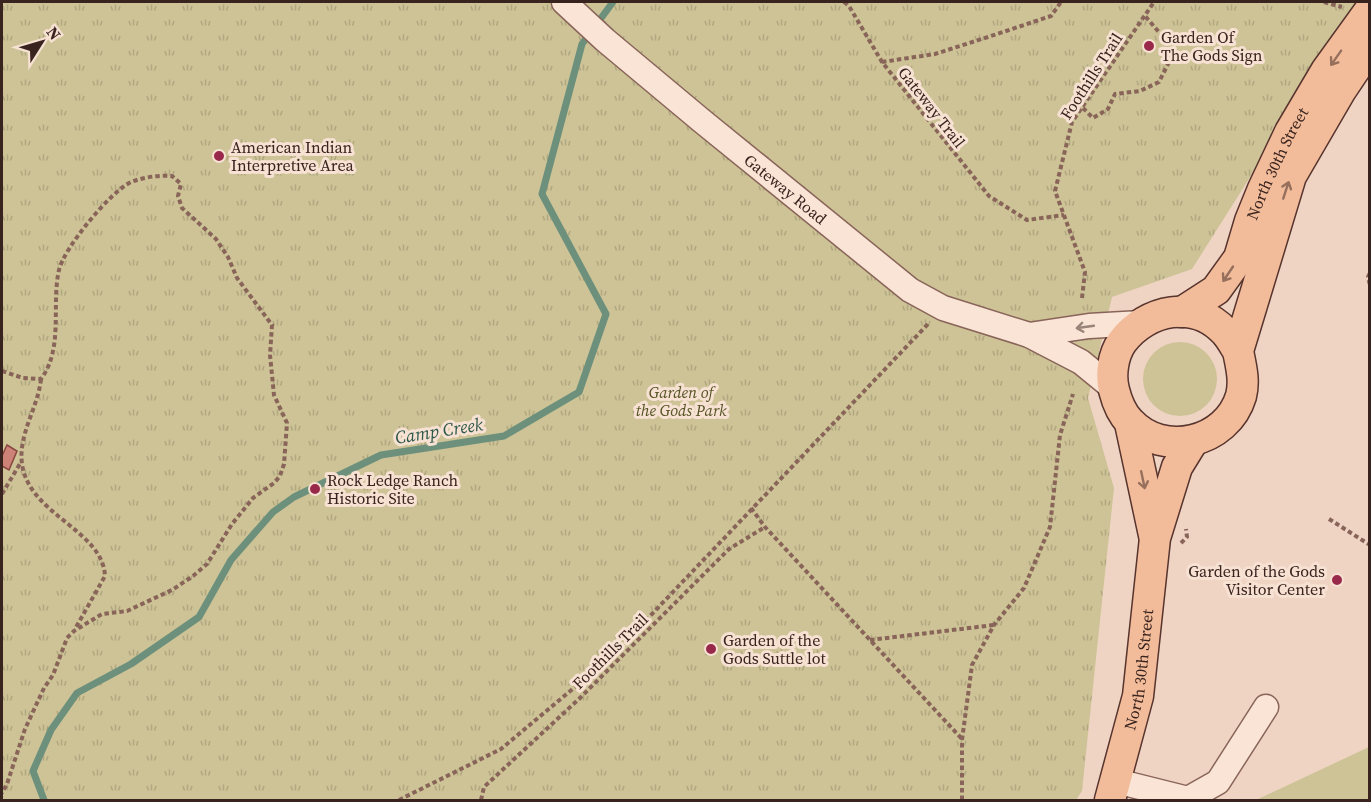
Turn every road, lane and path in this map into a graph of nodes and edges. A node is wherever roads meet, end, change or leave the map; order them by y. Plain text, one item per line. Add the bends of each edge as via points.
1 (564, 2) edge
2 (844, 2) edge
3 (1061, 2) edge
4 (1154, 2) edge
5 (1324, 2) edge
6 (1356, 8) edge
7 (1145, 16) junction
8 (1370, 47) edge
9 (882, 62) junction
10 (1083, 108) junction
11 (1064, 215) junction
12 (1370, 273) edge
13 (1370, 285) edge
14 (1082, 298) dead end
15 (943, 308) junction
16 (1182, 312) junction
17 (1141, 323) junction
18 (1029, 335) junction
19 (1238, 351) junction
20 (2, 371) edge
21 (41, 379) junction
22 (1114, 389) junction
23 (1073, 394) dead end
24 (1130, 423) junction
25 (1193, 441) junction
26 (22, 461) junction
27 (2, 494) edge
28 (751, 508) junction
29 (1329, 519) dead end
30 (765, 527) junction
31 (1155, 538) junction
32 (1370, 545) edge
33 (994, 625) junction
34 (74, 631) junction
35 (870, 640) junction
36 (1266, 707) dead end
37 (962, 740) junction
38 (1113, 791) edge
39 (2, 793) edge
40 (399, 801) edge
41 (481, 801) edge
42 (962, 801) edge

1 - 15 street, Gateway Road via 910,290
2 - 9 path
3 - 9 path, Gateway Trail via 1051,15 988,38 935,54
4 - 7 path, Foothills Trail
5 - 6 path
6 -> 16 main road, North 30th Street via 1253,211 1239,258 1216,290
7 - 10 path, Foothills Trail
7 - 10 path via 1164,38 1169,62 1159,82 1140,91 1115,94 1108,109 1093,118
19 -> 8 main road, North 30th Street via 1291,176
9 - 11 path, Gateway Trail via 989,196 1027,220
10 - 11 path, Foothills Trail via 1072,122 1055,191
11 - 14 path, Foothills Trail via 1085,272
12 - 13 path
15 - 18 street, Gateway Road
15 - 28 path
16 - 17 main road, North 30th Street via 1150,317
16 - 19 main road, North 30th Street via 1209,319 1225,332
17 -> 18 street, Gateway Road
17 - 22 main road, North 30th Street via 1120,345 1113,364
18 - 22 street, Gateway Road via 1082,363
19 - 25 main road, North 30th Street via 1243,373 1241,396 1230,416 1214,432
20 - 21 path
21 - 26 path via 25,431
21 - 34 path via 54,342 62,260 100,210 123,188 155,176 172,176 181,184 178,196 182,208 216,239 237,278 272,325 274,395 287,423 284,464 280,476 253,498 207,564 193,576 127,611 102,614
22 - 24 main road, North 30th Street
23 - 33 path via 1060,435 1050,527 1024,588
24 - 25 main road via 1149,436 1171,442
24 -> 31 main road, North 30th Street
25 - 31 main road, North 30th Street via 1177,467
26 - 27 path
26 - 34 path via 25,477 41,502 77,532 105,566 102,583
28 - 30 path
28 - 40 path via 612,656 501,749
29 - 32 path
30 - 35 path
30 - 41 path, Foothills Trail via 729,549 580,698 484,787
31 - 38 main road, North 30th Street via 1138,696
33 - 35 path
33 - 37 path via 972,665
34 - 39 path via 67,638 25,729
35 - 37 path
36 - 38 street via 1218,782 1188,800
37 - 42 path

